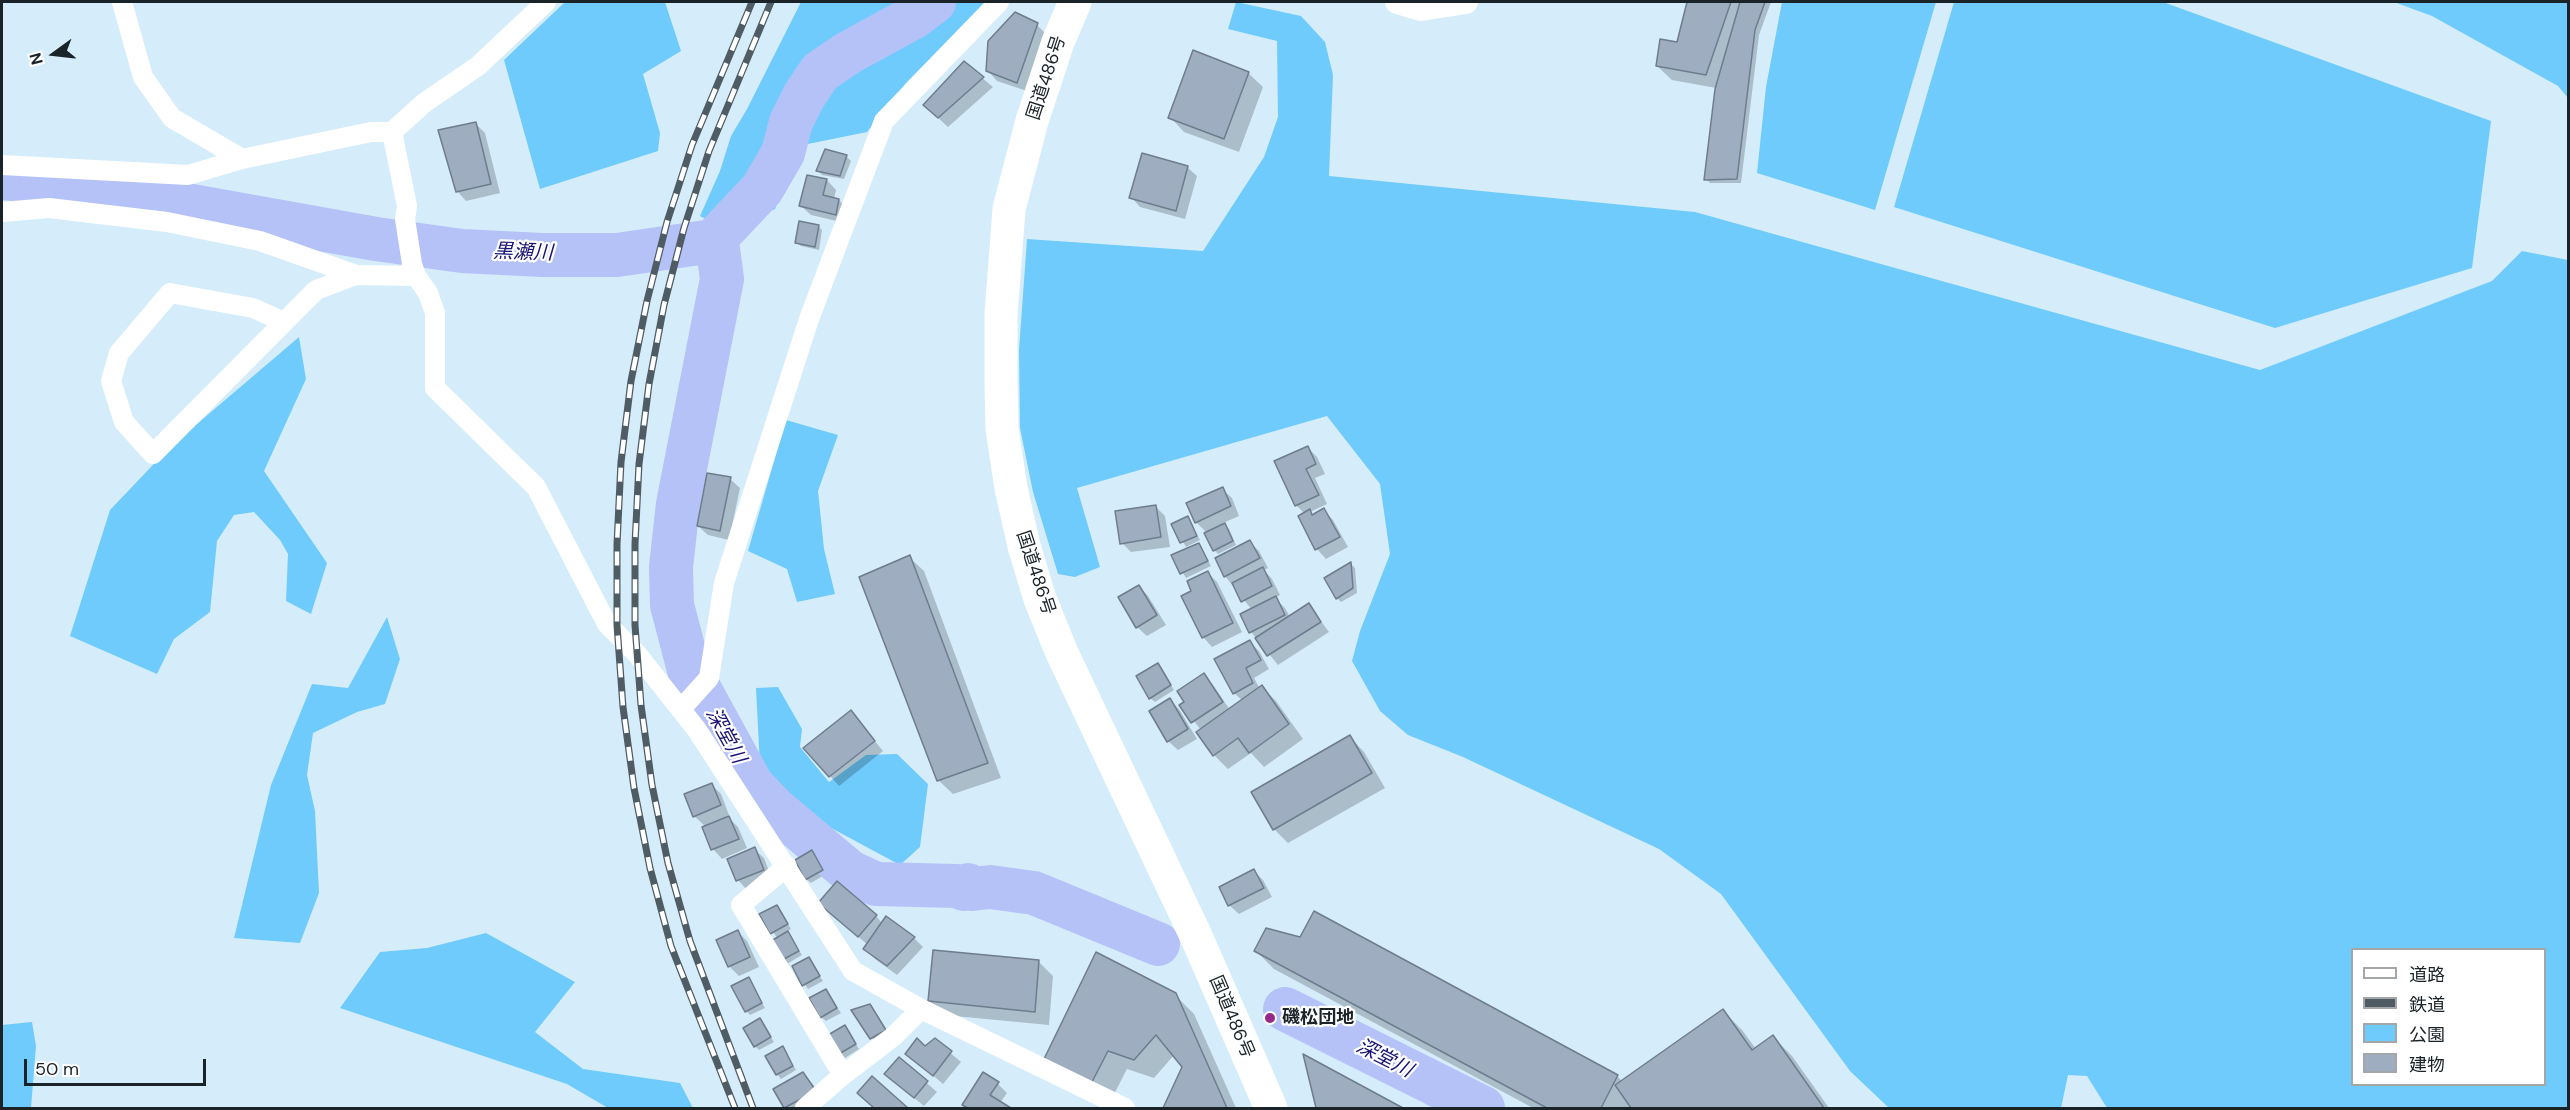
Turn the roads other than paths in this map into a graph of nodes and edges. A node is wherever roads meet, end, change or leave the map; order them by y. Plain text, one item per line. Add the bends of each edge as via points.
1 (122, 2) edge
2 (546, 2) edge
3 (999, 2) edge
4 (1075, 2) edge
5 (1397, 2) edge
6 (1466, 2) edge
7 (392, 132) junction
8 (242, 159) junction
9 (2, 165) edge
10 (2, 212) edge
11 (414, 270) junction
12 (356, 275) junction
13 (284, 322) junction
14 (686, 703) junction
15 (787, 866) junction
16 (921, 1009) junction
17 (843, 1075) junction
18 (805, 1108) edge
19 (1125, 1108) edge
20 (1271, 1108) edge

1 - 8 street via 143,77 172,118
2 - 7 street via 478,66 424,103
3 - 14 street via 884,121 809,320 724,583 709,678
4 - 20 highway, 国道486号 via 1036,109 1009,209 1000,382 1011,488 1040,598 1062,652 1196,936
5 - 6 street via 1420,9
7 - 8 street via 371,132
7 - 11 street via 408,206 405,219
8 - 9 street via 188,175
10 - 12 street via 49,208 167,222 260,241
11 - 12 street
11 - 14 street via 435,313 435,388 537,487 607,624
12 - 13 street via 316,290
13 - 13 street via 153,454 124,422 111,381 119,353 170,293 253,308
14 - 15 street via 697,730
15 - 16 street via 854,971
15 - 17 street via 741,905
16 - 17 street via 894,1036
16 - 19 street
17 - 18 street

